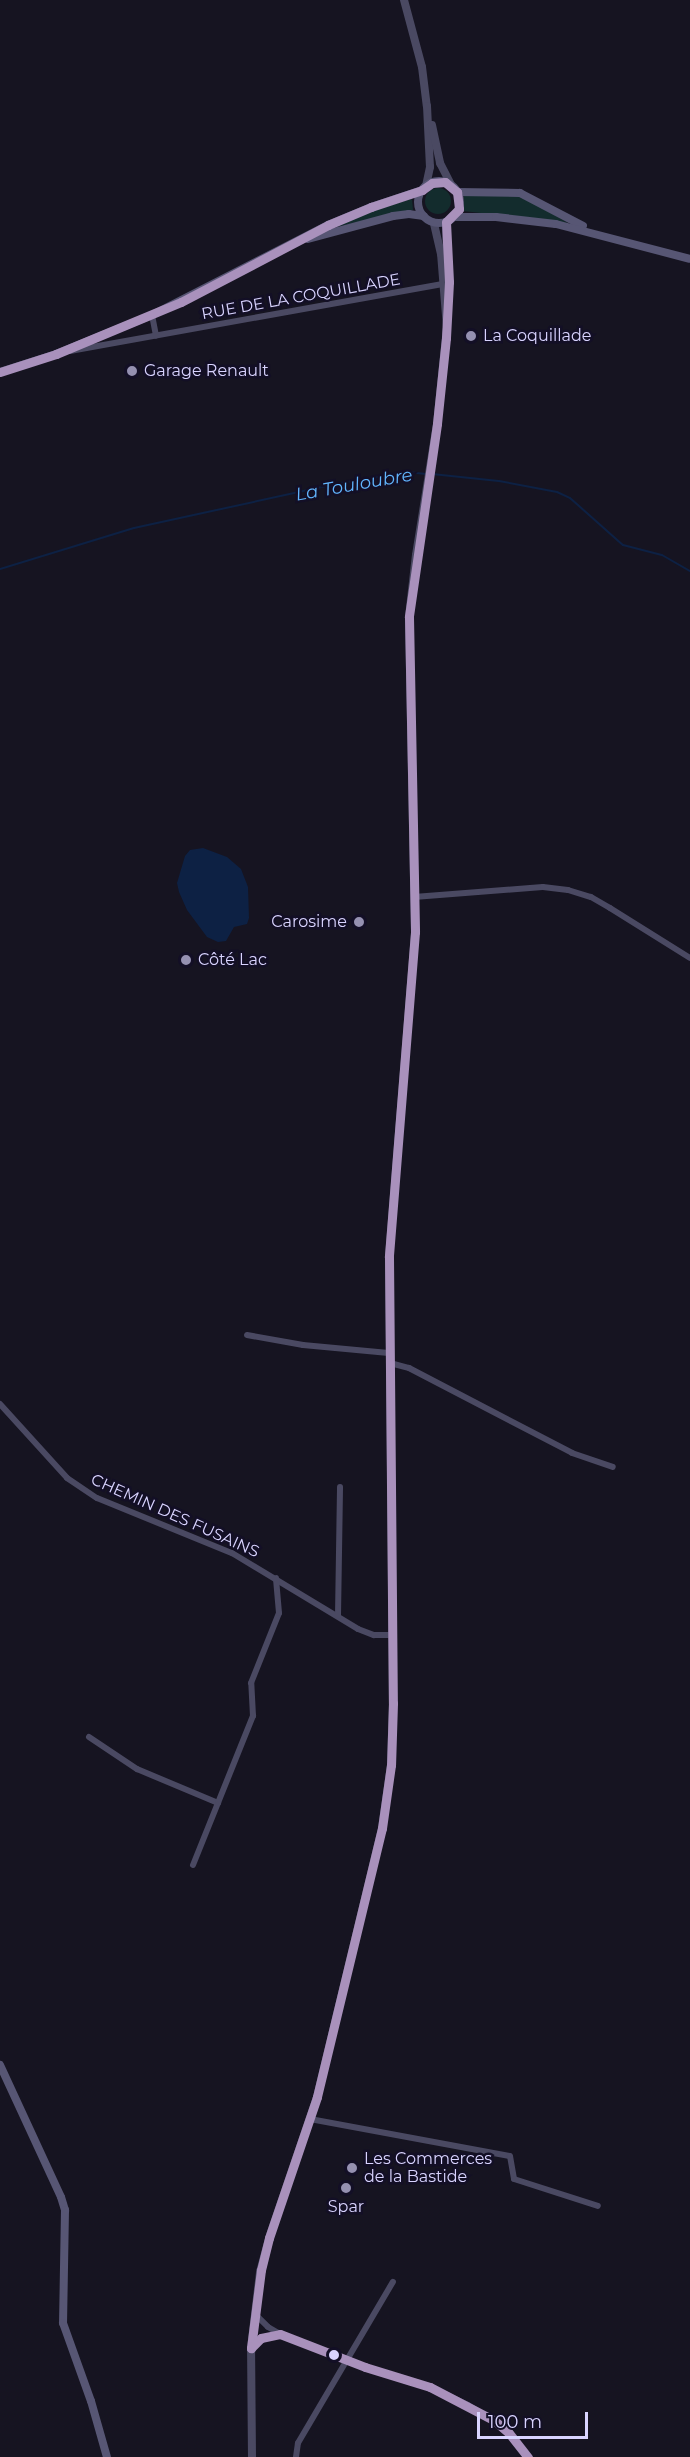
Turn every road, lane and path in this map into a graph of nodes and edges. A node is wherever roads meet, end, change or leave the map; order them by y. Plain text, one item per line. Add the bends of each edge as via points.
1 (404, 0) edge
2 (427, 106) junction
3 (424, 188) junction
4 (454, 188) junction
5 (424, 216) junction
6 (454, 217) junction
7 (446, 222) junction
8 (434, 223) junction
9 (606, 235) junction
10 (293, 243) junction
11 (690, 259) edge
12 (444, 284) junction
13 (446, 308) junction
14 (152, 315) junction
15 (156, 336) junction
16 (56, 354) junction
17 (0, 372) edge
18 (414, 897) junction
19 (690, 958) edge
20 (247, 1335) dead end
21 (389, 1353) junction
22 (390, 1363) junction
23 (0, 1404) edge
24 (613, 1467) dead end
25 (340, 1487) dead end
26 (276, 1578) junction
27 (338, 1616) junction
28 (392, 1635) junction
29 (89, 1737) dead end
30 (218, 1803) junction
31 (193, 1865) dead end
32 (0, 2065) edge
33 (310, 2119) junction
34 (598, 2206) dead end
35 (393, 2282) dead end
36 (255, 2313) junction
37 (280, 2334) junction
38 (251, 2348) junction
39 (346, 2360) junction
40 (107, 2457) edge
41 (252, 2457) edge
42 (296, 2457) edge
43 (527, 2457) edge

1 - 2 street via 422,67
2 - 3 street via 430,167
2 - 4 street via 440,163
3 - 4 main road via 439,182
3 - 5 main road via 419,199
3 - 10 main road
4 - 6 main road via 459,209
4 - 9 main road via 519,193
5 - 8 main road
5 - 10 main road via 393,216
6 - 7 main road
6 - 9 main road via 542,222
7 - 8 main road
7 - 13 street
8 - 12 street
9 - 11 main road
10 - 14 main road
12 - 13 street
12 - 15 street, RUE DE LA COQUILLADE
13 - 18 street via 432,456 409,617
14 - 15 street
14 - 16 main road
15 - 16 street, RUE DE LA COQUILLADE
16 - 17 main road
18 - 19 street via 543,886 568,890 591,897
18 - 21 street via 415,932 391,1214
20 - 21 street
21 - 22 street
22 - 24 street via 409,1368 572,1453
22 - 28 street
23 - 26 street, CHEMIN DES FUSAINS via 79,1487 97,1498 230,1551
25 - 27 street
26 - 27 street, CHEMIN DES FUSAINS
26 - 30 street via 279,1613 251,1683 253,1716
27 - 28 street, CHEMIN DES FUSAINS via 374,1635
28 - 33 street via 391,1765 382,1827
29 - 30 street via 137,1769
30 - 31 street
32 - 40 main road via 65,2210 63,2323
33 - 34 street via 510,2156 514,2179
33 - 36 street via 268,2238
35 - 39 street
36 - 37 street
36 - 38 street
37 - 38 street via 261,2338
37 - 39 street
38 - 41 street
39 - 42 street via 298,2443
39 - 43 street via 430,2387 468,2405 509,2433

